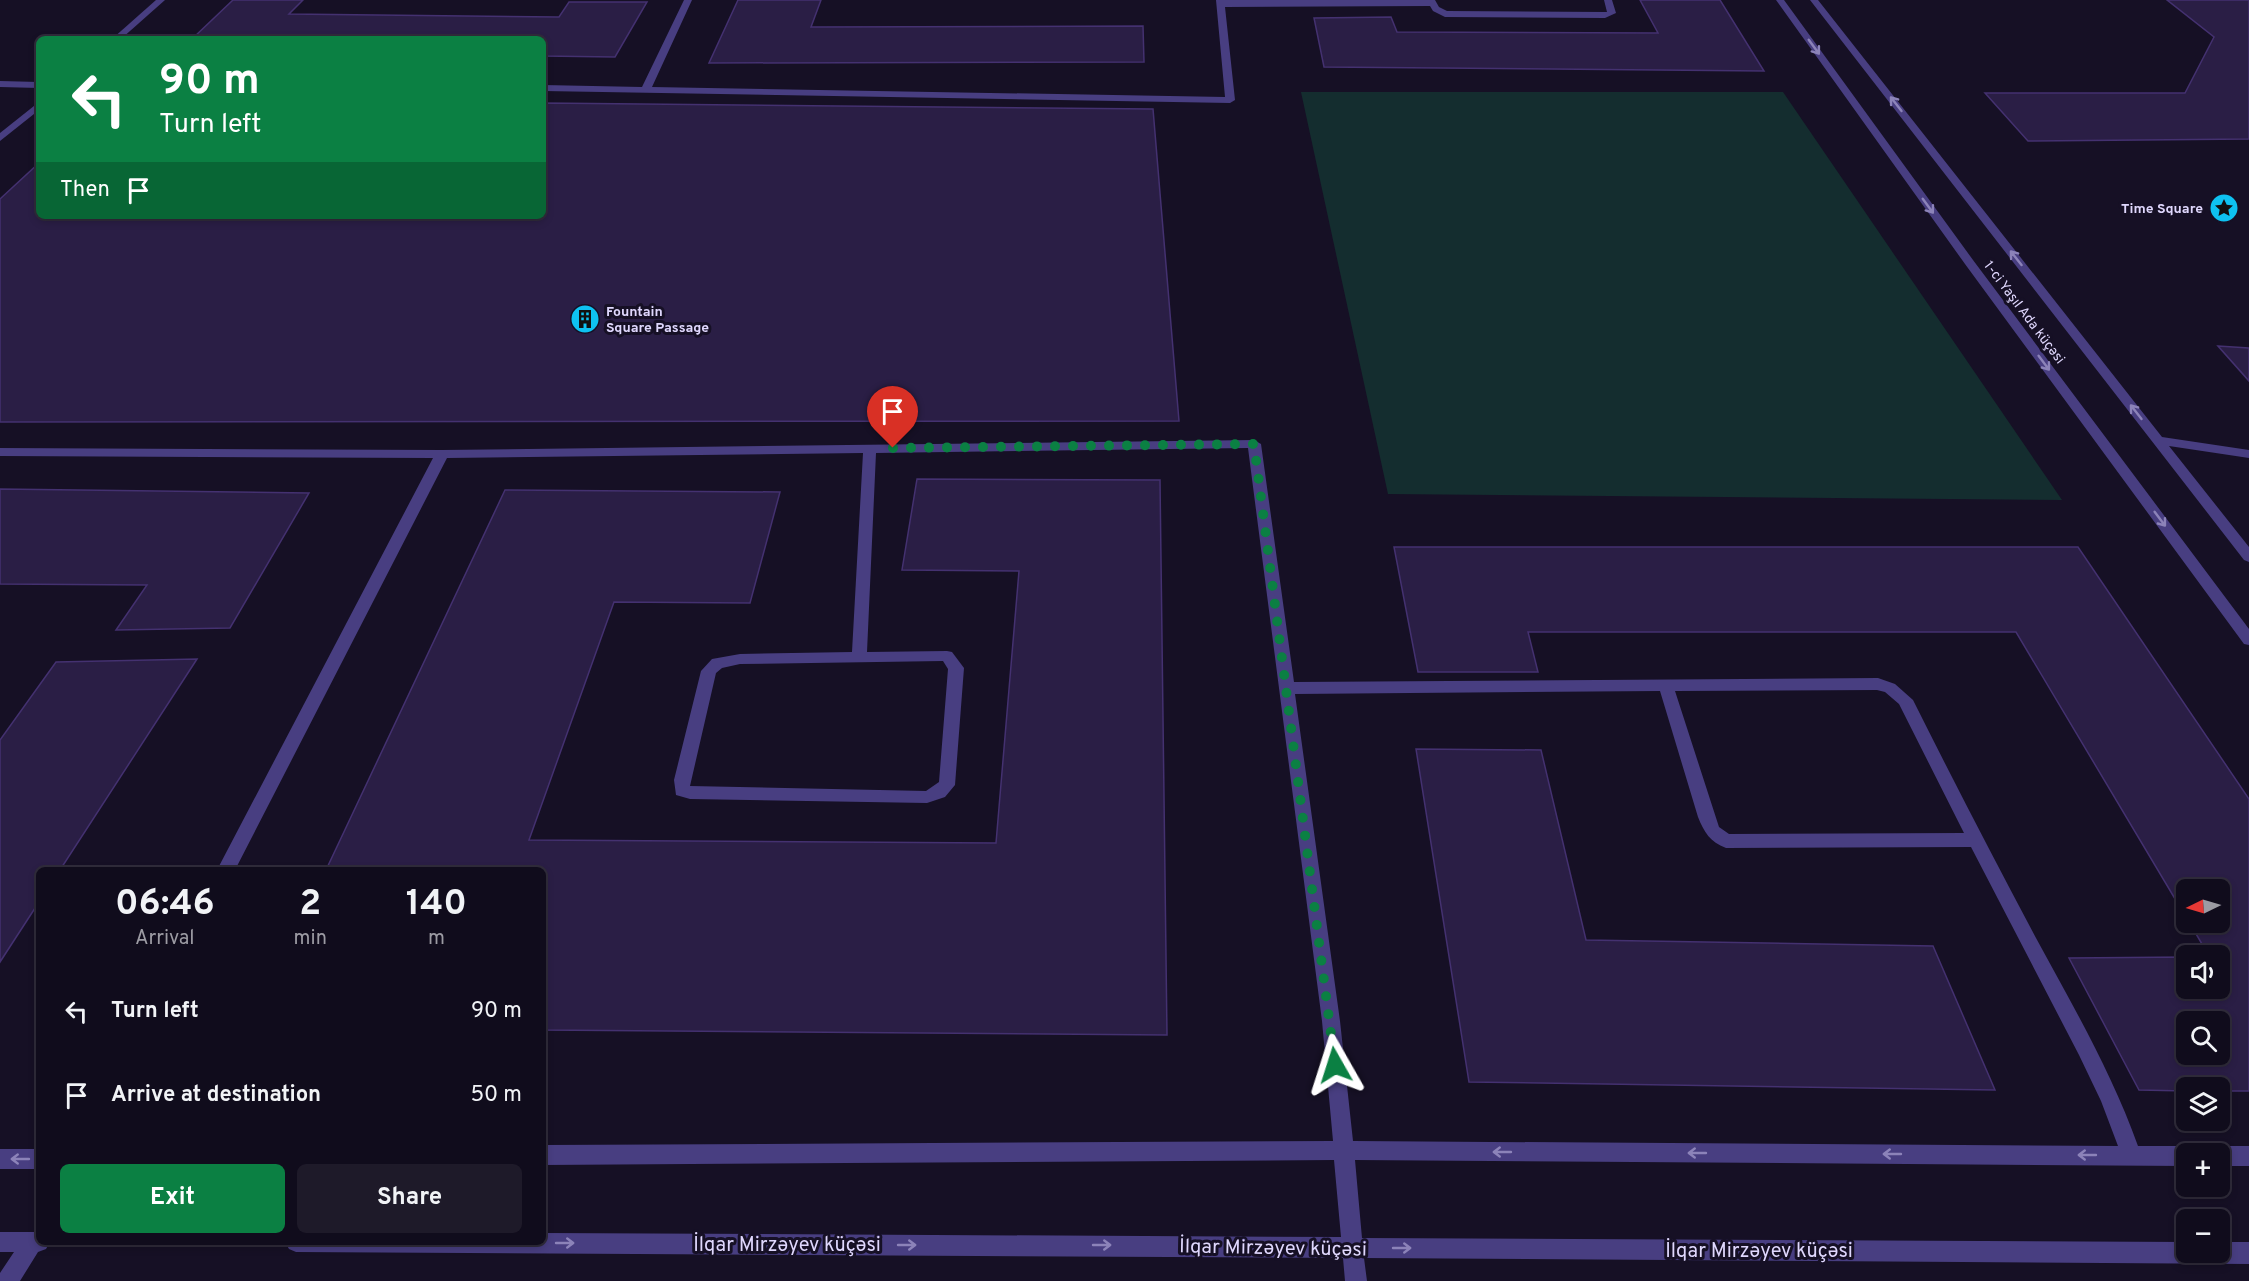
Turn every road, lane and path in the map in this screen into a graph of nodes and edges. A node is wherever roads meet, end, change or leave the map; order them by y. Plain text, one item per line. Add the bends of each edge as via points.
1 (161, 0) edge
2 (688, 0) edge
3 (1608, 0) edge
4 (1780, 0) edge
5 (1814, 0) edge
6 (1431, 1) edge
7 (1220, 2) edge
8 (119, 36) edge
9 (0, 84) edge
10 (36, 85) edge
11 (546, 88) edge
12 (646, 89) junction
13 (36, 108) edge
14 (0, 138) edge
15 (2158, 440) junction
16 (870, 448) junction
17 (0, 452) edge
18 (442, 454) junction
19 (2249, 454) edge
20 (2249, 557) edge
21 (2249, 640) edge
22 (859, 658) junction
23 (1666, 686) junction
24 (1287, 688) junction
25 (1975, 840) junction
26 (228, 867) edge
27 (1343, 1151) junction
28 (546, 1155) edge
29 (2131, 1155) junction
30 (2176, 1156) edge
31 (2230, 1156) edge
32 (2249, 1156) edge
33 (0, 1159) edge
34 (36, 1159) edge
35 (0, 1242) edge
36 (36, 1242) edge
37 (546, 1243) edge
38 (1353, 1248) junction
39 (2249, 1254) edge
40 (7, 1281) edge
41 (1356, 1281) edge

1 - 8 street
2 - 12 street
3 - 6 street via 1612,13 1605,15 1445,14
4 -> 21 street, 1-ci Yaşıl Ada küçəsi
15 -> 5 street, 1-ci Yaşıl Ada küçəsi
6 - 7 street
7 - 12 street via 1230,100
9 - 10 street
11 - 12 street
13 - 14 street
15 - 19 street
15 - 20 street, 1-ci Yaşıl Ada küçəsi
16 - 18 street
16 - 22 street
16 - 24 street via 1254,444
17 - 18 street
18 - 26 street
22 - 22 street via 740,658 717,663 709,671 682,790 927,797 939,792 947,785 956,668 953,662 947,656
23 - 24 street
23 - 25 street via 1878,684 1890,688 1905,700
23 - 25 street via 1706,817 1713,832 1726,841
24 - 27 street
25 - 29 street via 2118,1113
27 - 28 street
29 -> 27 street
27 - 38 street
29 - 30 street
31 - 32 street
34 -> 33 street
35 - 36 street
36 - 40 street
37 -> 38 street, İlqar Mirzəyev küçəsi
38 -> 39 street, İlqar Mirzəyev küçəsi
38 - 41 street

